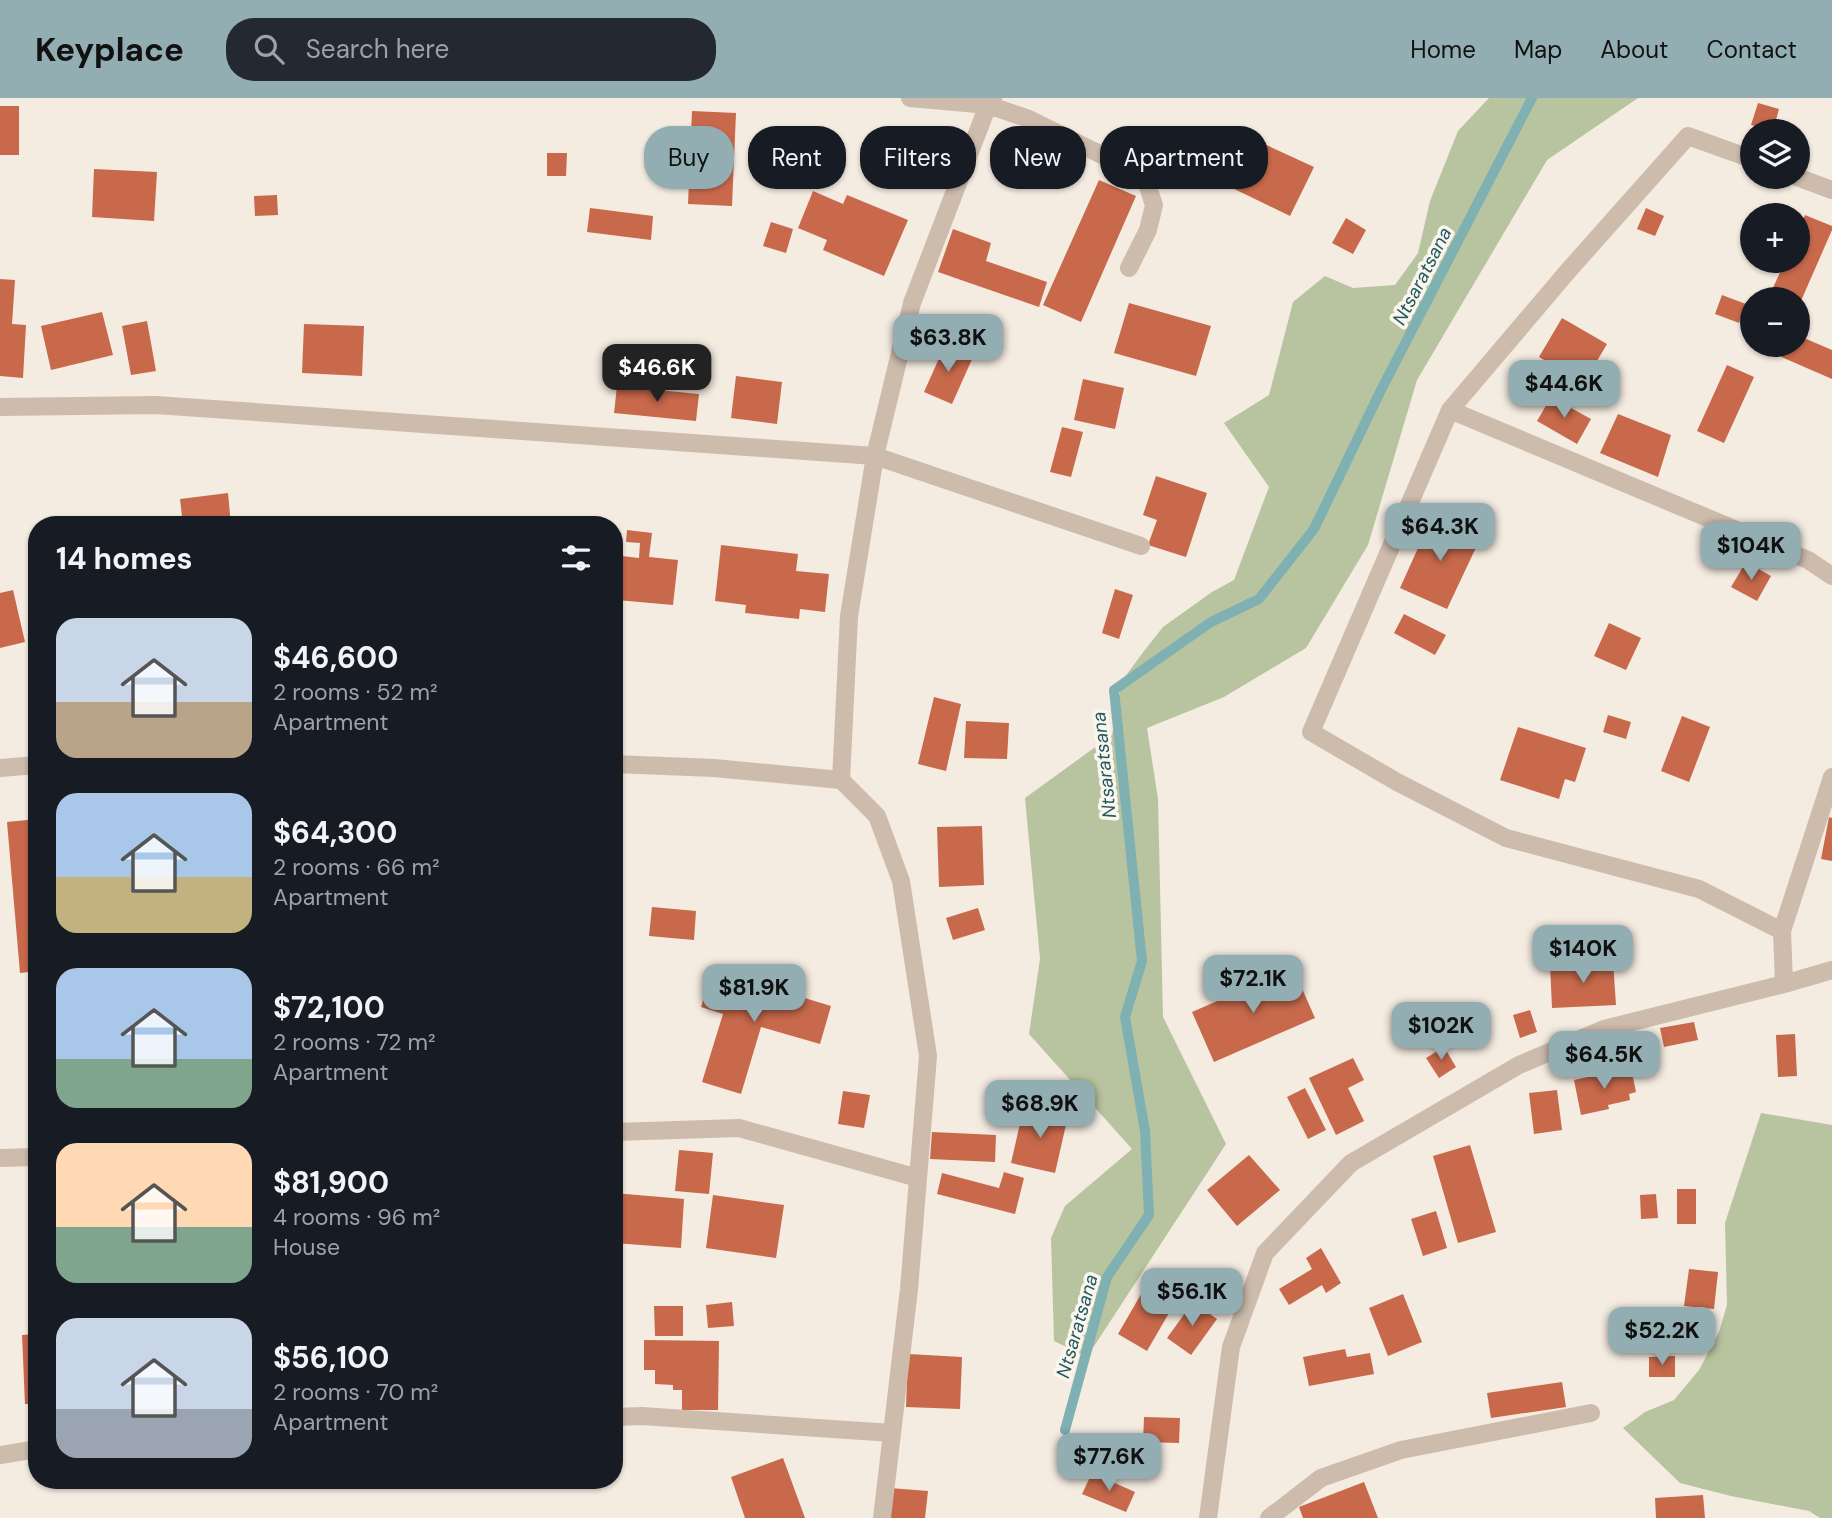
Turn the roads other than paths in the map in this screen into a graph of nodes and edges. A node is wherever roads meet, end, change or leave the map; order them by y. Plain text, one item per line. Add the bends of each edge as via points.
1 (910, 98) edge
2 (990, 101) edge
3 (1740, 155) edge
4 (1810, 182) edge
5 (1832, 190) edge
6 (1129, 268) dead end
7 (0, 407) edge
8 (1450, 411) junction
9 (876, 456) junction
10 (1141, 546) dead end
11 (1832, 576) edge
12 (623, 764) edge
13 (28, 766) edge
14 (0, 768) edge
15 (1832, 777) edge
16 (841, 780) junction
17 (1782, 931) junction
18 (1832, 970) edge
19 (1784, 984) junction
20 (623, 1132) edge
21 (28, 1157) edge
22 (0, 1158) edge
23 (918, 1178) junction
24 (1591, 1413) dead end
25 (623, 1417) edge
26 (892, 1433) junction
27 (28, 1450) edge
28 (0, 1455) edge
29 (882, 1518) edge
30 (1208, 1518) edge
31 (1269, 1518) edge

1 - 2 street
2 - 6 street via 1146,181 1154,205 1148,230
2 - 9 street via 912,303
3 - 8 street via 1688,136
4 - 5 street
7 - 9 street via 156,405
8 - 11 street via 1808,560
8 - 17 street via 1311,732 1506,838 1699,889
9 - 10 street
9 - 16 street via 849,615
12 - 16 street
13 - 14 street
15 - 17 street
16 - 23 street via 877,816 901,881 928,1056
17 - 19 street
18 - 19 street
19 - 30 street via 1604,1029 1519,1065 1351,1163 1265,1253 1231,1347
20 - 23 street via 739,1128
21 - 22 street
23 - 26 street
24 - 31 street via 1401,1450 1321,1478
25 - 26 street
26 - 29 street
27 - 28 street

